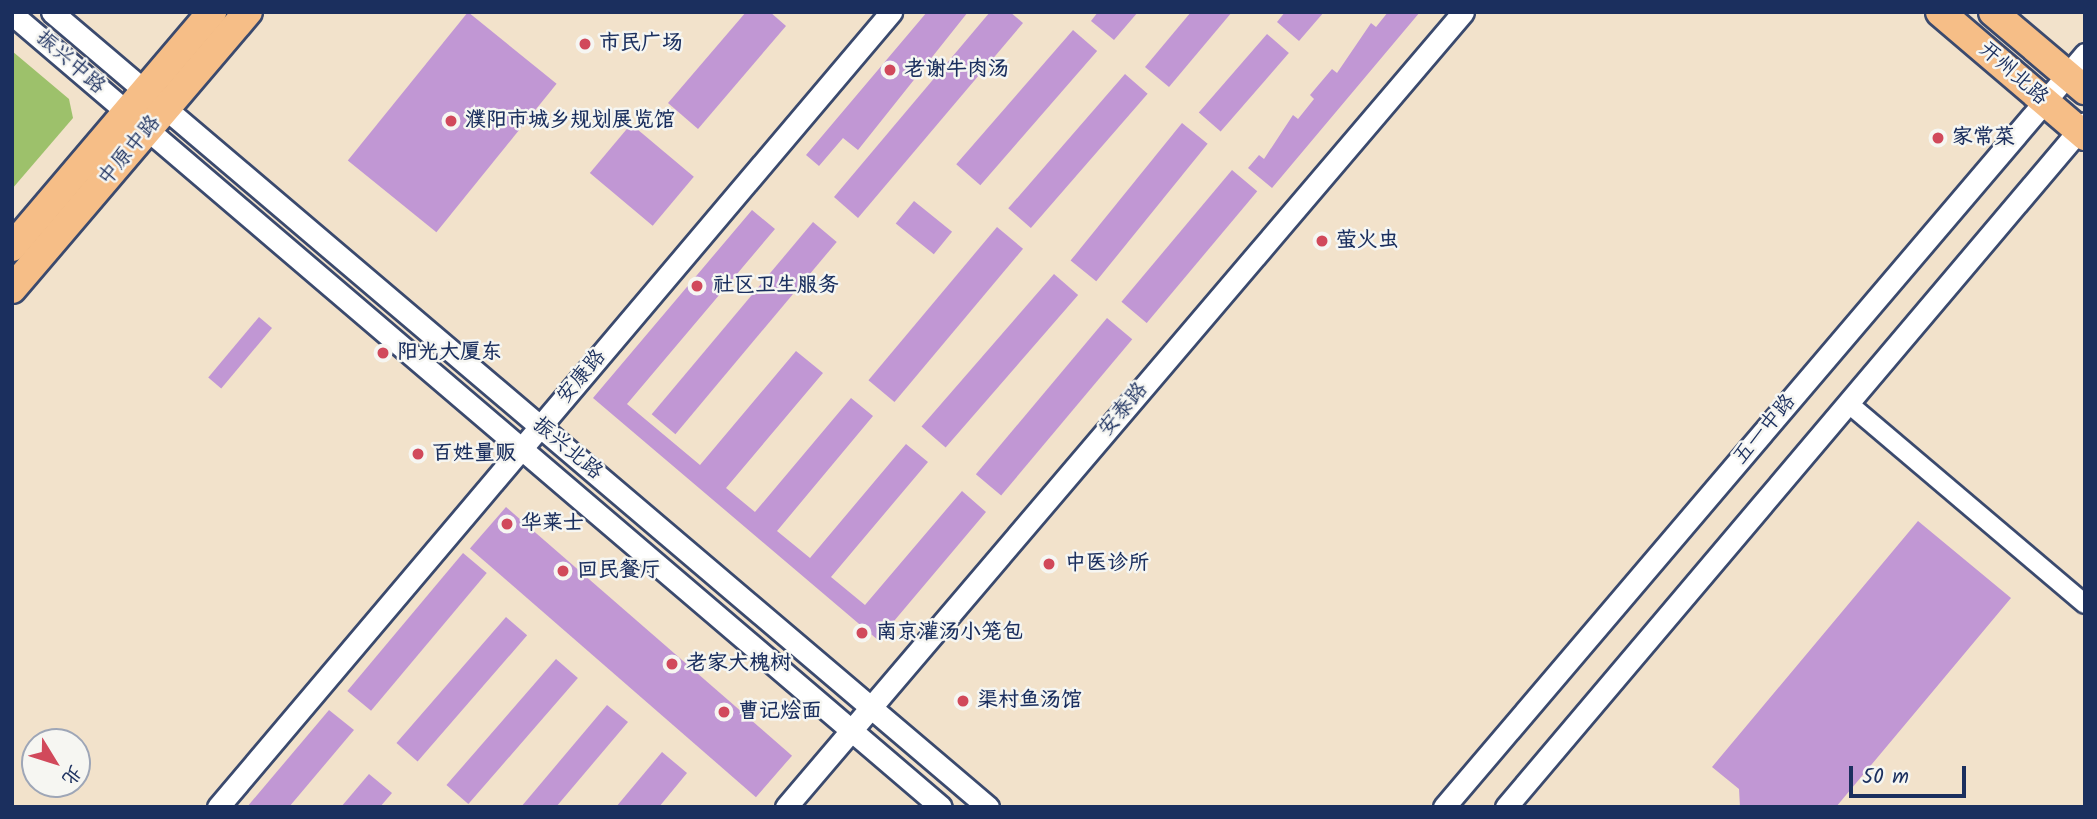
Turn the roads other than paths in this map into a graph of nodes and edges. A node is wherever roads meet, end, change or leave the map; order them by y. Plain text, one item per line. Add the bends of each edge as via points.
1 (52, 12) edge
2 (212, 12) edge
3 (248, 12) edge
4 (891, 12) edge
5 (1463, 12) edge
6 (1940, 12) edge
7 (1993, 12) edge
8 (12, 13) edge
9 (2079, 73) edge
10 (156, 100) junction
11 (2045, 101) junction
12 (137, 121) junction
13 (2083, 130) edge
14 (12, 247) edge
15 (12, 289) edge
16 (1849, 404) junction
17 (540, 426) junction
18 (520, 450) junction
19 (2085, 604) edge
20 (871, 707) junction
21 (851, 730) junction
22 (218, 807) edge
23 (786, 807) edge
24 (941, 807) edge
25 (988, 807) edge
26 (1444, 807) edge
27 (1506, 807) edge

1 - 10 street, 振兴中路
2 - 10 main road, 中原中路
3 - 10 main road, 中原中路
4 - 17 street, 安康路
5 - 20 street, 安泰路
6 - 11 main road, 开州北路
7 - 9 main road, 开州北路
8 - 12 street, 振兴中路
9 - 11 street, 五一中路
10 - 12 main road, 中原中路
10 - 17 street, 振兴北路
11 - 13 main road, 开州北路
11 - 26 street, 五一中路
12 - 14 main road, 中原中路
12 - 15 main road, 中原中路
12 - 18 street, 振兴北路
13 - 16 street
16 - 19 street
16 - 27 street
17 - 18 street, 安康路
17 - 20 street, 振兴北路
18 - 21 street, 振兴北路
18 - 22 street, 安康路
20 - 21 street, 安泰路
20 - 25 street, 振兴北路
21 - 23 street, 安泰路
21 - 24 street, 振兴北路

